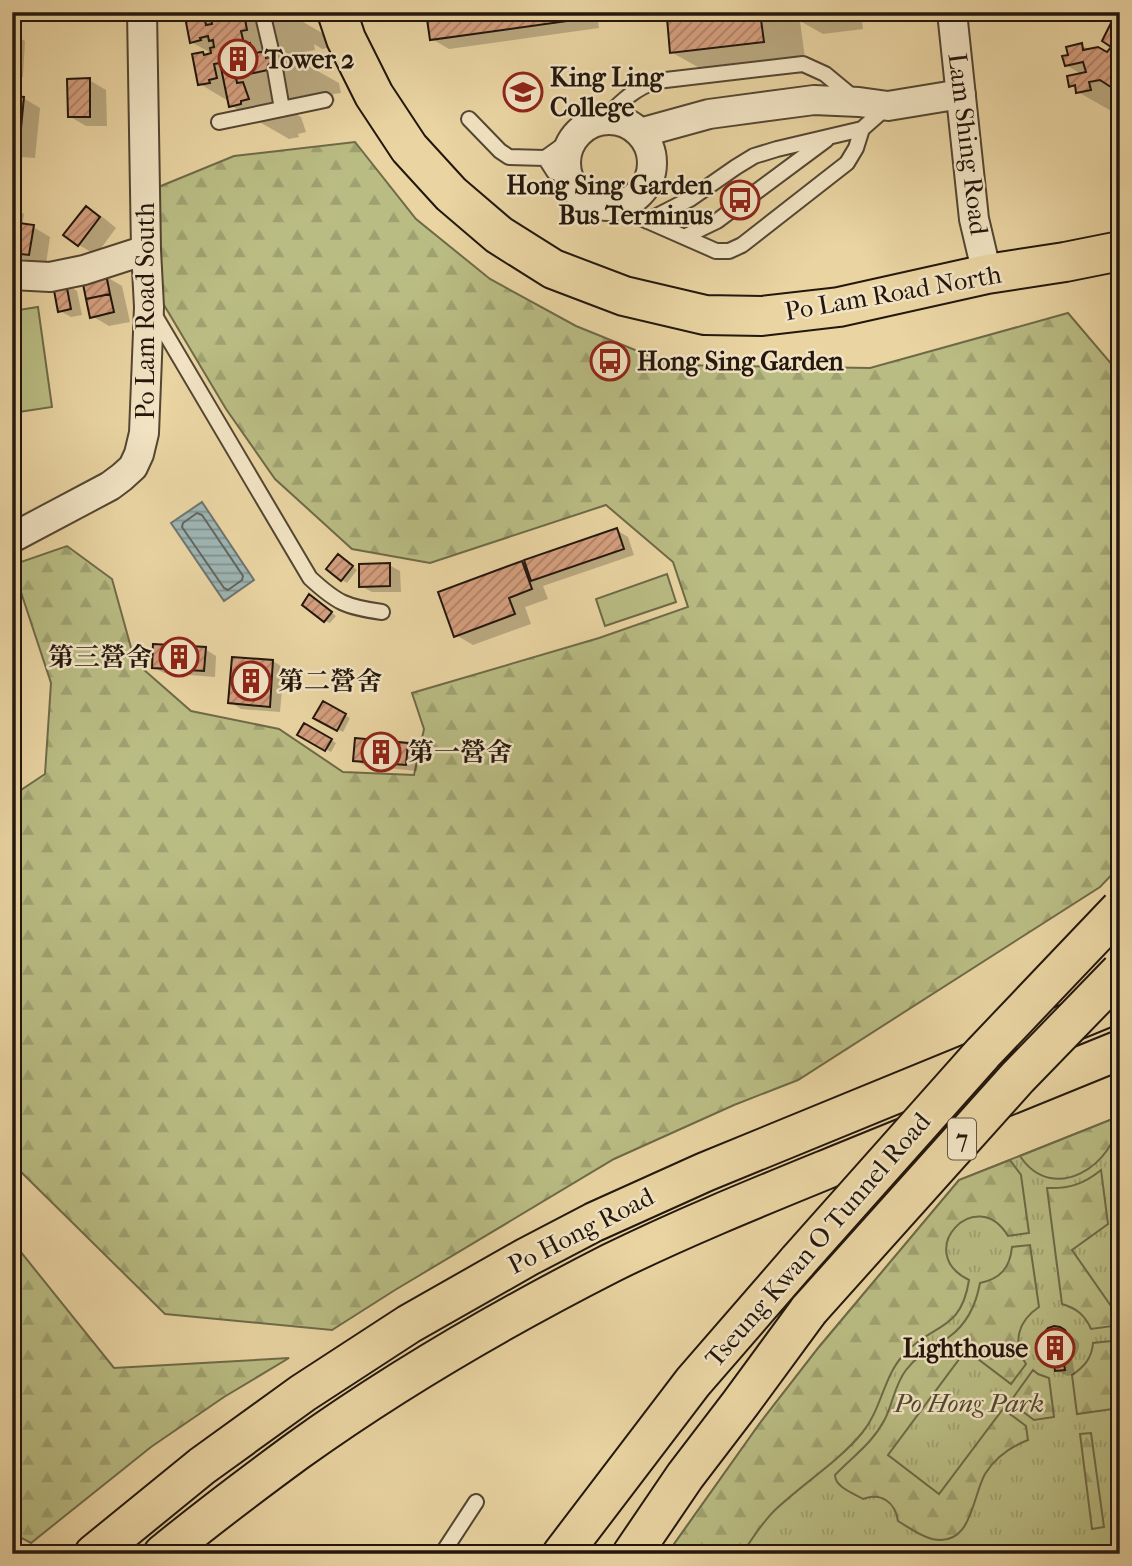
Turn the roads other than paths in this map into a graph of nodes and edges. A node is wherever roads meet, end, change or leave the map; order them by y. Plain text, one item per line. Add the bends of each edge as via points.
1 (142, 12) edge
2 (337, 12) edge
3 (952, 12) edge
4 (263, 16) dead end
5 (271, 50) dead end
6 (275, 69) dead end
7 (961, 94) junction
8 (325, 100) dead end
9 (282, 109) junction
10 (861, 116) junction
11 (469, 119) dead end
12 (604, 119) junction
13 (219, 122) dead end
14 (640, 133) junction
15 (830, 137) junction
16 (555, 164) junction
17 (616, 206) junction
18 (647, 220) junction
19 (684, 237) junction
20 (146, 250) junction
21 (1120, 251) edge
22 (988, 274) junction
23 (12, 275) edge
24 (149, 307) junction
25 (12, 538) edge
26 (382, 612) dead end
27 (1120, 909) edge
28 (1120, 972) edge
29 (1120, 1002) edge
30 (1120, 1050) edge
31 (476, 1502) dead end
32 (94, 1554) edge
33 (163, 1554) edge
34 (442, 1554) edge
35 (562, 1554) edge
36 (632, 1554) edge

1 - 20 street, Po Lam Road South
2 - 22 main road, Po Lam Road North via 374,95 409,148 499,235 552,269 624,296 705,315 762,316 839,307
3 - 7 street, Lam Shing Road
4 - 5 lane
6 - 9 lane
7 - 10 street via 888,106
7 - 22 street, Lam Shing Road via 975,219
8 - 9 lane
9 - 13 lane
10 - 12 lane via 825,74 803,64 657,82 628,95
10 - 14 street via 814,100 709,114
10 - 15 lane
10 - 19 lane via 856,148 847,163 742,245 716,251
11 - 16 lane via 506,156
12 - 14 street via 618,120
12 - 16 street via 582,128
14 - 17 street via 651,153 652,170 637,196
15 - 18 lane via 754,156 690,199
15 - 19 lane via 718,221
16 - 17 street via 584,199
17 - 18 lane
18 - 19 lane
20 - 23 street via 50,277
20 - 24 street, Po Lam Road South
21 - 22 main road, Po Lam Road North
24 - 25 street, Po Lam Road South via 144,433 133,467 110,486
24 - 26 lane via 310,578 330,596 355,608
27 - 35 main road, Tseung Kwan O Tunnel Road / 7, bridge via 974,1063 778,1283 693,1382
28 - 36 main road, Tseung Kwan O Tunnel Road / 7, bridge via 1009,1087 809,1310
29 - 32 main road, Po Hong Road via 705,1172 527,1257 409,1324 303,1393 202,1466
30 - 33 main road, Po Hong Road via 687,1228 548,1296 300,1449
31 - 34 lane

